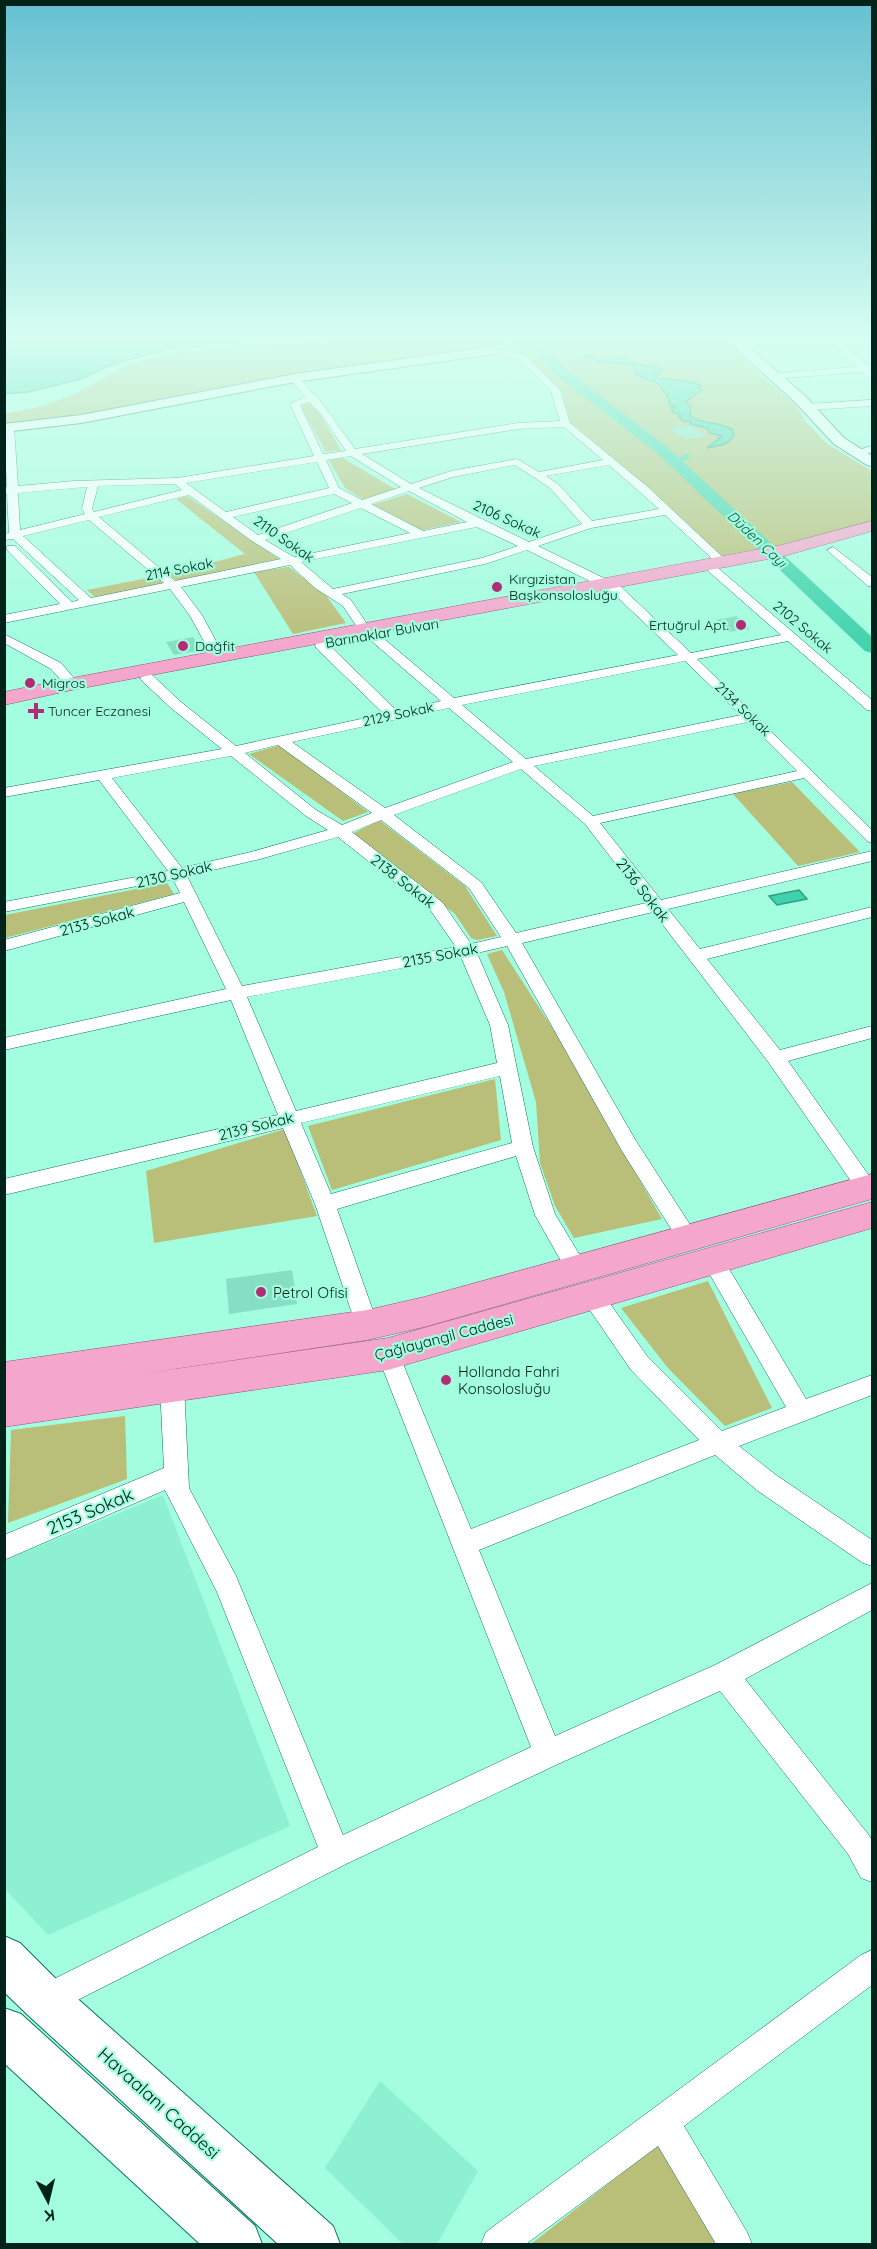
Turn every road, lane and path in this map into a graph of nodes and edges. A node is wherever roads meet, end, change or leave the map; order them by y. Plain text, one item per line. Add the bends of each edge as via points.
1 (7, 440) edge
2 (313, 440) edge
3 (343, 440) edge
4 (429, 440) edge
5 (585, 440) edge
6 (839, 440) edge
7 (873, 449) edge
8 (352, 452) junction
9 (854, 453) junction
10 (322, 458) junction
11 (611, 462) junction
12 (873, 462) edge
13 (537, 475) junction
14 (177, 481) junction
15 (93, 483) junction
16 (410, 488) junction
17 (9, 490) edge
18 (335, 490) junction
19 (191, 491) junction
20 (360, 504) junction
21 (666, 512) junction
22 (226, 515) junction
23 (91, 516) junction
24 (478, 523) junction
25 (589, 525) junction
26 (873, 526) edge
27 (420, 534) junction
28 (8, 538) edge
29 (873, 538) edge
30 (256, 539) junction
31 (530, 545) junction
32 (833, 550) junction
33 (788, 553) junction
34 (294, 562) junction
35 (718, 567) junction
36 (873, 583) edge
37 (173, 585) junction
38 (613, 587) junction
39 (331, 593) junction
40 (88, 602) junction
41 (69, 606) junction
42 (4, 620) edge
43 (369, 632) junction
44 (792, 637) junction
45 (4, 638) edge
46 (321, 645) junction
47 (218, 656) junction
48 (688, 656) junction
49 (147, 678) junction
50 (72, 684) junction
51 (4, 699) edge
52 (451, 703) junction
53 (873, 707) edge
54 (4, 710) edge
55 (393, 715) junction
56 (751, 717) junction
57 (280, 740) junction
58 (233, 751) junction
59 (522, 764) junction
60 (807, 773) junction
61 (103, 776) junction
62 (4, 793) edge
63 (383, 814) junction
64 (590, 821) junction
65 (341, 831) junction
66 (873, 838) edge
67 (873, 855) edge
68 (178, 873) junction
69 (189, 896) junction
70 (654, 905) junction
71 (4, 907) edge
72 (873, 912) edge
73 (511, 939) junction
74 (4, 946) edge
75 (467, 950) junction
76 (696, 956) junction
77 (237, 993) junction
78 (873, 1032) edge
79 (4, 1044) edge
80 (776, 1058) junction
81 (509, 1067) junction
82 (291, 1118) junction
83 (523, 1147) junction
84 (4, 1187) edge
85 (871, 1197) edge
86 (325, 1204) junction
87 (687, 1237) junction
88 (720, 1273) dead end
89 (584, 1281) junction
90 (367, 1325) junction
91 (388, 1354) junction
92 (4, 1378) edge
93 (873, 1385) edge
94 (172, 1386) junction
95 (4, 1410) edge
96 (801, 1412) junction
97 (718, 1443) junction
98 (176, 1474) junction
99 (464, 1544) junction
100 (4, 1548) edge
101 (873, 1554) edge
102 (873, 1596) edge
103 (726, 1675) junction
104 (548, 1754) junction
105 (336, 1854) junction
106 (873, 1867) edge
107 (4, 1959) edge
108 (873, 1966) edge
109 (45, 2000) junction
110 (4, 2031) edge
111 (662, 2121) junction
112 (237, 2244) edge
113 (315, 2244) edge
114 (498, 2244) edge
115 (735, 2244) edge

1 - 17 street
2 - 10 street
3 - 8 street, 2106 Sokak
4 - 8 street
5 - 11 street, 2102 Sokak
6 - 9 street
7 - 9 street
8 - 10 street
8 - 16 street, 2106 Sokak
9 - 12 street
10 - 14 street
10 - 18 street
11 - 13 street
11 - 21 street, 2102 Sokak
13 - 16 street via 516,462 464,471
13 - 25 street via 554,486
14 - 15 street
14 - 19 street, 2110 Sokak
15 - 17 street
15 - 23 street via 87,509
16 - 20 street
16 - 24 street, 2106 Sokak
17 - 28 street
18 - 20 street
18 - 22 street
19 - 22 street, 2110 Sokak
19 - 23 street
20 - 27 street
20 - 30 street
21 - 25 street
21 - 35 street, 2102 Sokak
22 - 30 street, 2110 Sokak
23 - 28 street
23 - 37 street
24 - 27 street, 2114 Sokak
24 - 31 street, 2106 Sokak
25 - 31 street
26 - 33 main road
27 - 34 street, 2114 Sokak
28 - 40 street
28 - 41 street
29 - 32 main road
30 - 34 street, 2110 Sokak
31 - 38 street, 2106 Sokak
31 - 39 street via 485,561
32 - 33 main road
32 - 36 street
33 - 35 main road, Barınaklar Bulvarı
34 - 37 street, 2114 Sokak
34 - 39 street, 2110 Sokak
35 - 38 main road, Barınaklar Bulvarı
35 - 44 street, 2102 Sokak
37 - 40 street, 2114 Sokak
37 - 47 street via 196,615
38 - 43 main road, Barınaklar Bulvarı
38 - 48 street, 2134 Sokak
39 - 43 street, 2110 Sokak via 347,603
40 - 41 street, 2114 Sokak
41 - 42 street, 2114 Sokak
43 - 46 main road, Barınaklar Bulvarı
43 - 47 main road, Barınaklar Bulvarı
43 - 52 street, 2136 Sokak
44 - 48 street, 2129 Sokak
44 - 53 street, 2102 Sokak
45 - 50 street via 56,666
46 - 49 main road, Barınaklar Bulvarı
46 - 55 street
47 - 50 main road, Barınaklar Bulvarı
48 - 52 street, 2129 Sokak
48 - 56 street, 2134 Sokak
49 - 54 main road, Barınaklar Bulvarı
49 - 58 street, 2138 Sokak
50 - 51 main road, Barınaklar Bulvarı
52 - 55 street, 2129 Sokak
52 - 59 street, 2136 Sokak
55 - 57 street, 2129 Sokak
56 - 59 street, 2130 Sokak
56 - 60 street, 2134 Sokak
57 - 58 street, 2129 Sokak
57 - 63 street
58 - 61 street, 2129 Sokak
58 - 65 street, 2138 Sokak via 311,813
59 - 63 street, 2130 Sokak
59 - 64 street, 2136 Sokak
60 - 64 street
60 - 66 street, 2134 Sokak
61 - 62 street, 2129 Sokak
61 - 68 street
63 - 65 street, 2130 Sokak
63 - 73 street via 475,885
64 - 70 street, 2136 Sokak
65 - 68 street, 2130 Sokak
65 - 75 street, 2138 Sokak via 437,907
67 - 70 street, 2135 Sokak
68 - 69 street
68 - 71 street, 2130 Sokak
69 - 74 street, 2133 Sokak
69 - 77 street
70 - 73 street, 2135 Sokak
70 - 76 street, 2136 Sokak
72 - 76 street
73 - 75 street, 2135 Sokak
73 - 87 street via 629,1146
75 - 77 street, 2135 Sokak
75 - 81 street, 2138 Sokak via 499,1025
76 - 80 street, 2136 Sokak
77 - 79 street, 2135 Sokak
77 - 82 street
78 - 80 street
80 - 85 street, 2136 Sokak
81 - 82 street, 2139 Sokak
81 - 83 street, 2138 Sokak
82 - 84 street, 2139 Sokak
82 - 86 street
83 - 86 street
83 - 89 street, 2138 Sokak via 545,1215
85 - 87 main road, Çağlayangil Caddesi
85 - 89 main road, Çağlayangil Caddesi
86 - 90 street
87 - 89 main road, Çağlayangil Caddesi
88 - 96 street
89 - 90 main road, Çağlayangil Caddesi
89 - 91 main road, Çağlayangil Caddesi
89 - 97 street, 2138 Sokak via 639,1363
90 - 92 main road, Çağlayangil Caddesi
91 - 94 main road, Çağlayangil Caddesi
91 - 99 street
93 - 96 street
94 - 95 main road, Çağlayangil Caddesi
94 - 98 street
96 - 97 street
97 - 99 street
97 - 101 street, 2138 Sokak via 767,1483
98 - 100 street, 2153 Sokak
98 - 105 street via 177,1489 227,1585
99 - 104 street
102 - 103 street
103 - 104 street
103 - 106 street
104 - 105 street
105 - 109 street
107 - 109 street, Havaalanı Caddesi
108 - 111 street
109 - 113 street, Havaalanı Caddesi
110 - 112 street
111 - 114 street
111 - 115 street

